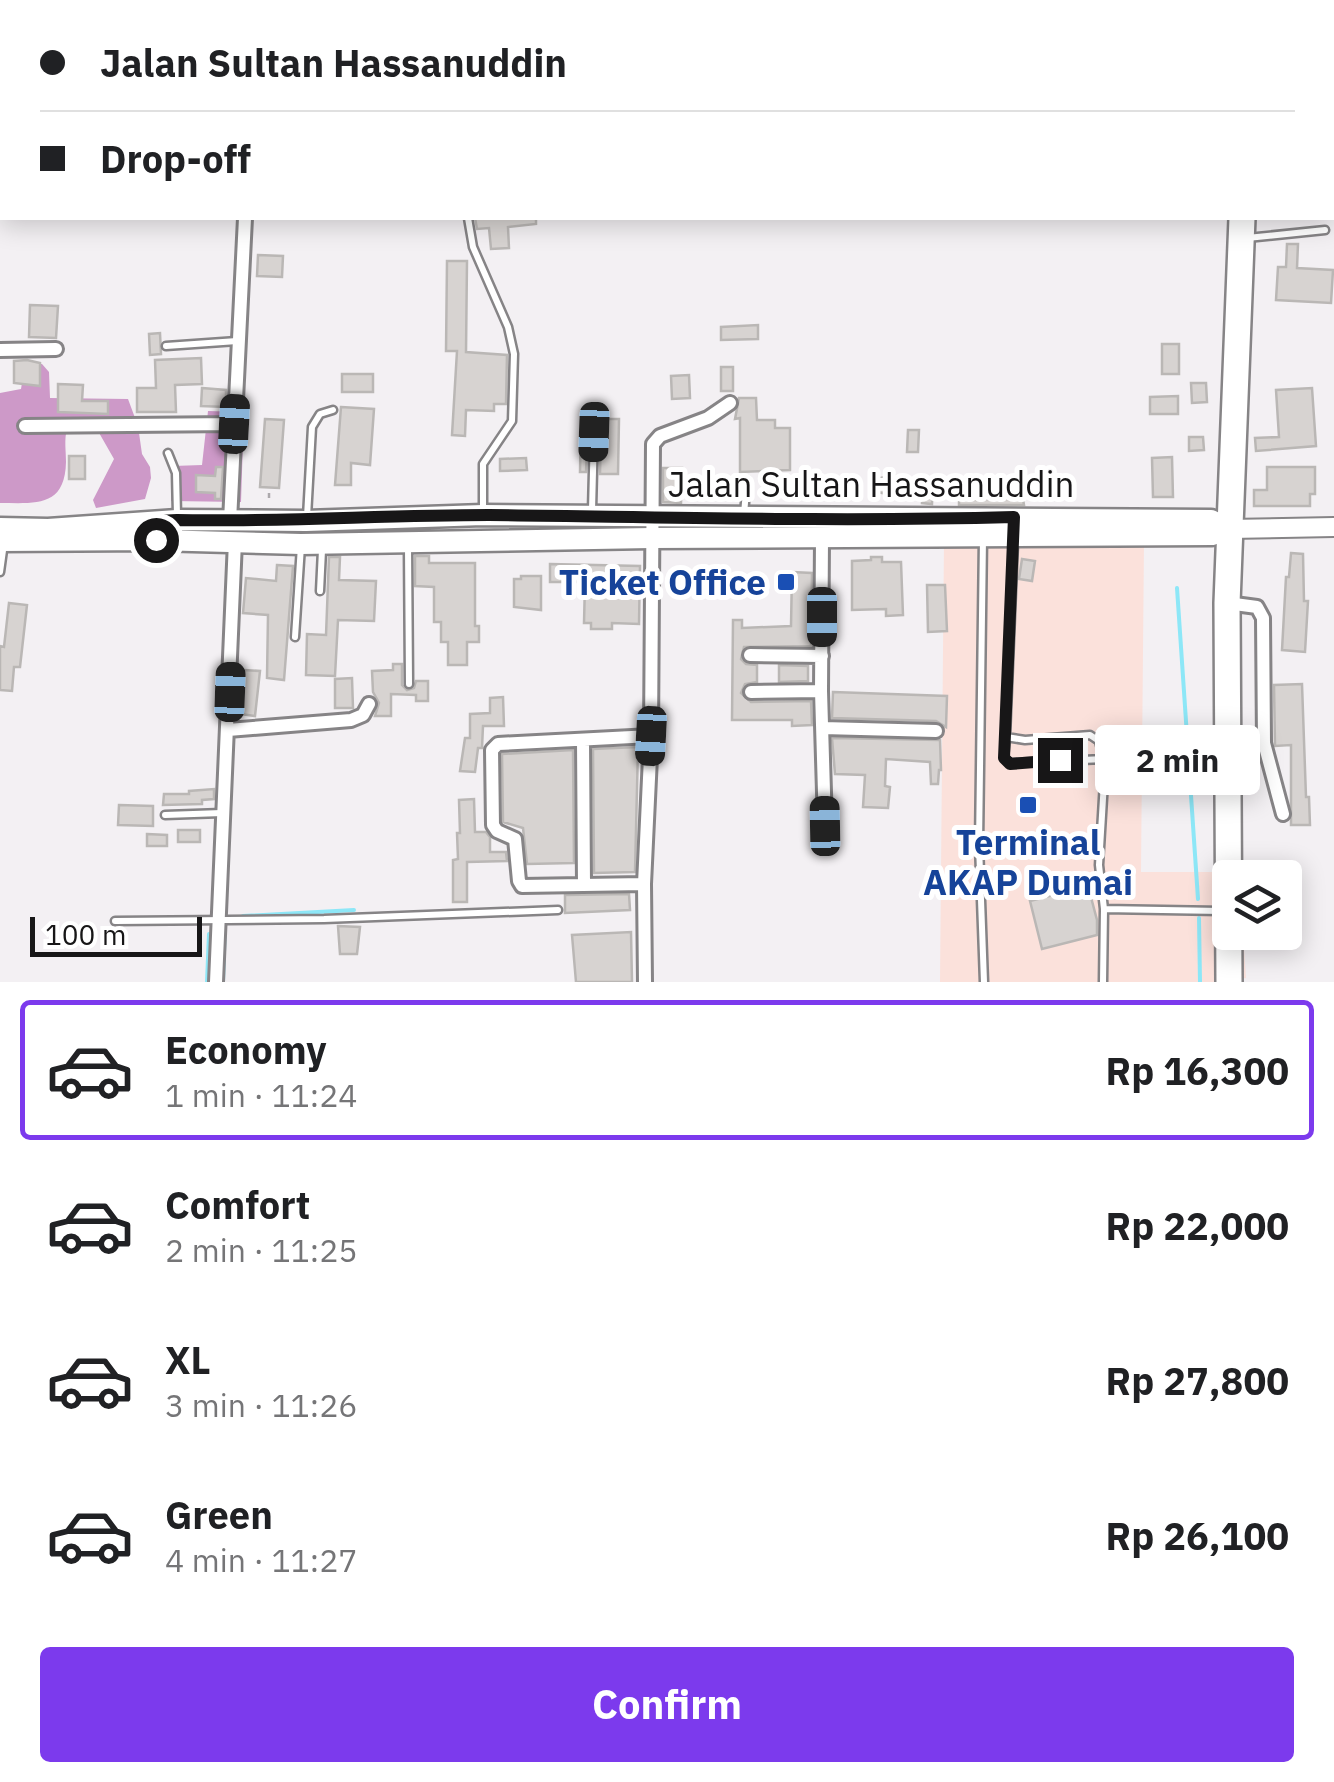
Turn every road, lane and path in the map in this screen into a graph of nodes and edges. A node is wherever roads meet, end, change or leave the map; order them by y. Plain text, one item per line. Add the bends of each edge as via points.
1 (245, 220) edge
2 (468, 220) edge
3 (1241, 228) edge
4 (1325, 230) dead end
5 (237, 341) junction
6 (166, 346) dead end
7 (56, 348) dead end
8 (0, 350) edge
9 (730, 403) dead end
10 (333, 410) dead end
11 (234, 424) junction
12 (26, 426) dead end
13 (594, 432) dead end
14 (168, 453) dead end
15 (747, 480) dead end
16 (483, 515) junction
17 (653, 515) junction
18 (592, 516) junction
19 (744, 519) junction
20 (306, 521) junction
21 (1014, 526) junction
22 (163, 527) junction
23 (982, 527) junction
24 (1334, 527) edge
25 (233, 531) junction
26 (1229, 534) junction
27 (1, 537) edge
28 (651, 538) junction
29 (822, 538) junction
30 (408, 541) junction
31 (312, 544) junction
32 (0, 572) edge
33 (320, 591) dead end
34 (1227, 602) junction
35 (295, 637) dead end
36 (750, 655) dead end
37 (822, 656) junction
38 (409, 684) dead end
39 (821, 691) junction
40 (751, 692) dead end
41 (369, 704) dead end
42 (823, 728) junction
43 (228, 730) junction
44 (936, 730) dead end
45 (651, 736) junction
46 (1006, 737) junction
47 (583, 741) junction
48 (1105, 759) junction
49 (224, 813) junction
50 (1282, 814) dead end
51 (164, 816) dead end
52 (825, 826) dead end
53 (1228, 860) edge
54 (584, 884) junction
55 (644, 884) junction
56 (1104, 909) junction
57 (558, 910) dead end
58 (1212, 912) edge
59 (115, 921) dead end
60 (219, 921) junction
61 (1229, 950) edge
62 (216, 982) edge
63 (645, 982) edge
64 (984, 982) edge
65 (1103, 982) edge
66 (1229, 982) edge

1 - 5 street
2 - 16 lane via 514,354 512,421 483,464
3 - 4 lane
3 - 26 highway
5 - 6 lane
5 - 11 street
7 - 8 street
9 - 17 street via 655,440
10 - 20 lane via 320,414 312,427
11 - 12 street
11 - 25 street
13 - 18 lane
14 - 22 lane via 178,482
15 - 19 lane
16 - 18 main road, Jalan Sultan Hassanuddin
16 - 20 main road, Jalan Sultan Hassanuddin
17 - 18 main road, Jalan Sultan Hassanuddin
17 - 19 main road, Jalan Sultan Hassanuddin
17 - 28 street
19 - 23 main road, Jalan Sultan Hassanuddin
20 - 25 main road, Jalan Sultan Hassanuddin
21 - 23 main road, Jalan Sultan Hassanuddin
21 - 26 main road, Jalan Sultan Hassanuddin via 1211,520
21 - 46 lane
22 - 25 main road, Jalan Sultan Hassanuddin
22 - 27 main road, Jalan Sultan Hassanuddin via 48,528
23 - 29 main road, Jalan Sultan Hassanuddin
23 - 64 lane
24 - 26 street
25 - 31 main road, Jalan Sultan Hassanuddin
25 - 43 street
26 - 34 highway
27 - 32 lane
28 - 29 main road, Jalan Sultan Hassanuddin
28 - 30 main road, Jalan Sultan Hassanuddin
28 - 45 street
29 - 37 street
30 - 31 main road, Jalan Sultan Hassanuddin
30 - 38 lane
31 - 33 lane
31 - 35 lane
34 - 50 street via 1257,607 1262,618 1264,742
34 - 53 highway
36 - 37 street
37 - 39 street
39 - 40 street
39 - 42 street
41 - 43 street via 351,720
42 - 44 street
42 - 52 street
43 - 49 street
45 - 47 street
45 - 55 street
46 - 48 lane via 1090,735
46 - 48 lane via 1004,758 1010,764
47 - 54 street
47 - 54 street via 498,744 492,750 493,825 515,839 520,884
48 - 56 lane via 1099,865
49 - 51 lane
49 - 60 street
54 - 55 street
55 - 63 street
56 - 58 lane
56 - 65 lane
57 - 60 lane
59 - 60 lane
60 - 62 street
61 - 66 highway

